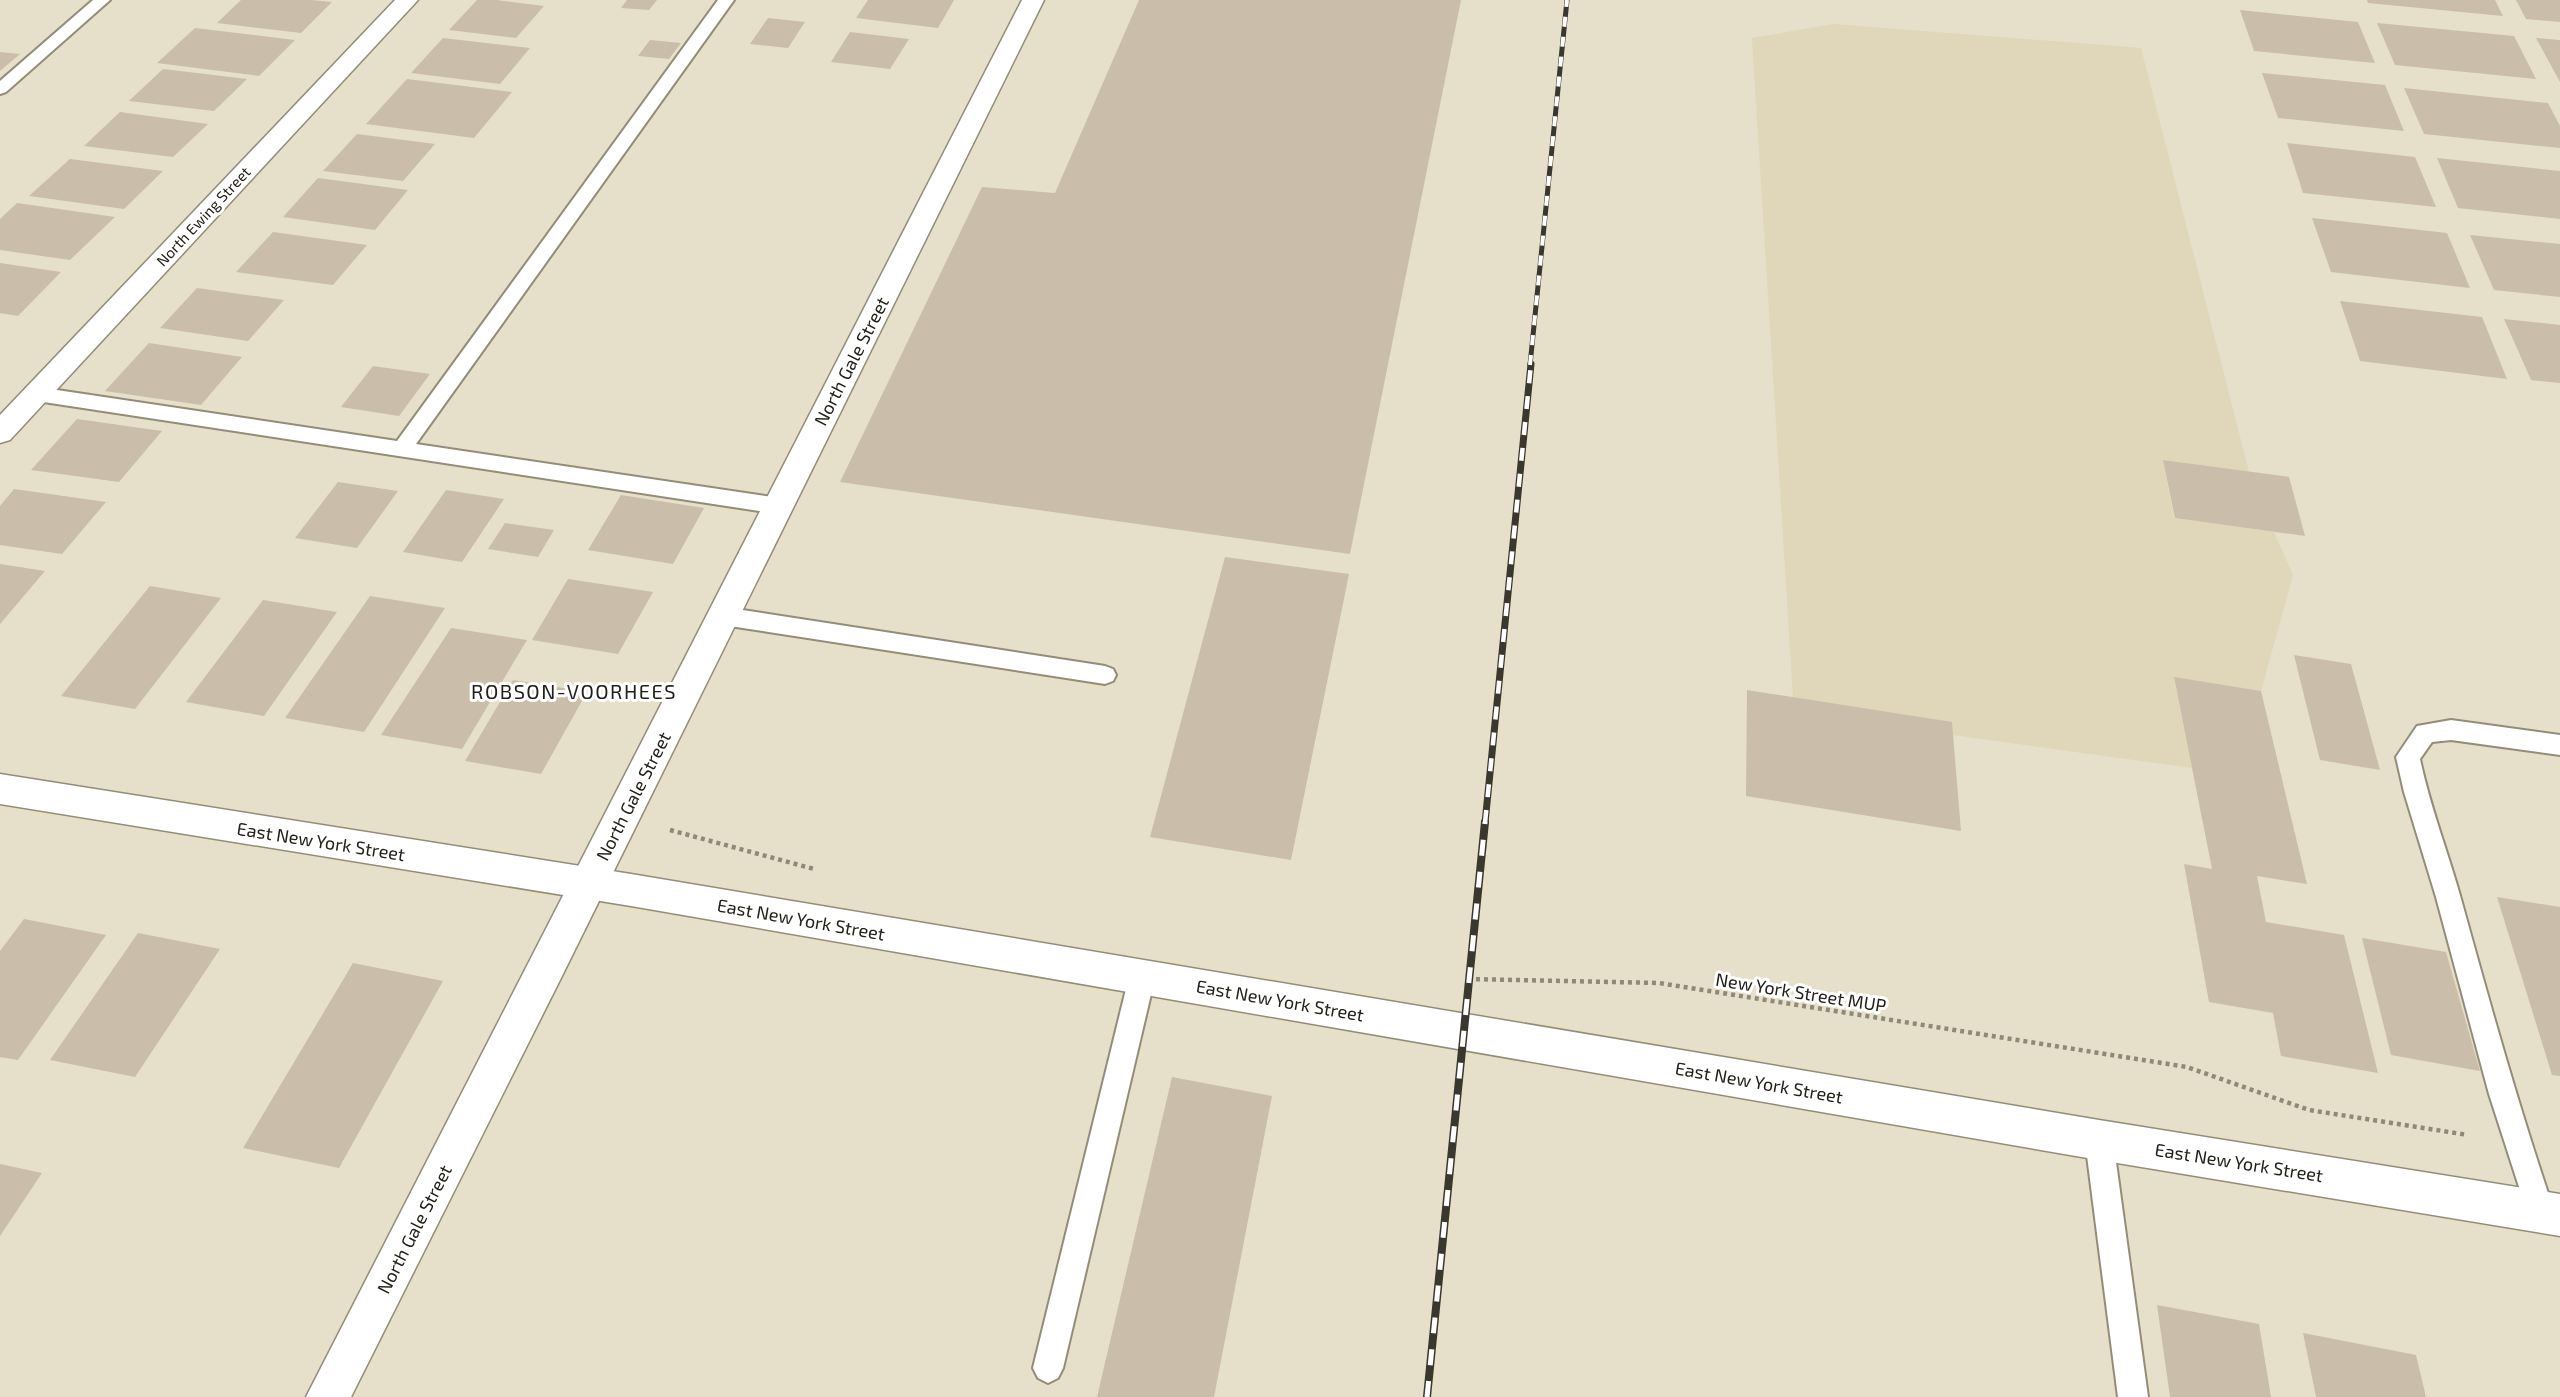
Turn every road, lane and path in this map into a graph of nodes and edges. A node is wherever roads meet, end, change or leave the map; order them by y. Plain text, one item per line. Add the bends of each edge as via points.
1 (102, 0) edge
2 (407, 0) edge
3 (726, 0) edge
4 (1033, 0) edge
5 (0, 89) edge
6 (37, 394) junction
7 (0, 433) edge
8 (401, 450) junction
9 (779, 506) junction
10 (723, 616) junction
11 (1105, 675) dead end
12 (2560, 745) edge
13 (0, 789) edge
14 (589, 884) junction
15 (1142, 977) junction
16 (1458, 979) dead end
17 (2472, 1135) dead end
18 (2098, 1140) junction
19 (2550, 1213) edge
20 (1048, 1368) dead end
21 (328, 1397) edge
22 (2133, 1397) edge

1 - 5 lane
2 - 6 street, North Ewing Street
3 - 8 lane
4 - 9 street, North Gale Street
6 - 7 street, North Ewing Street
6 - 8 lane
8 - 9 lane
9 - 10 street, North Gale Street
10 - 11 lane
10 - 14 street, North Gale Street
12 - 19 lane via 2451,730 2425,733 2408,757 2508,1120
13 - 14 street, East New York Street
14 - 15 street, East New York Street
14 - 21 street, North Gale Street
15 - 18 street, East New York Street
15 - 20 lane
16 - 17 path, New York Street MUP via 1659,983 2187,1067 2309,1110
18 - 19 street, East New York Street
18 - 22 lane

